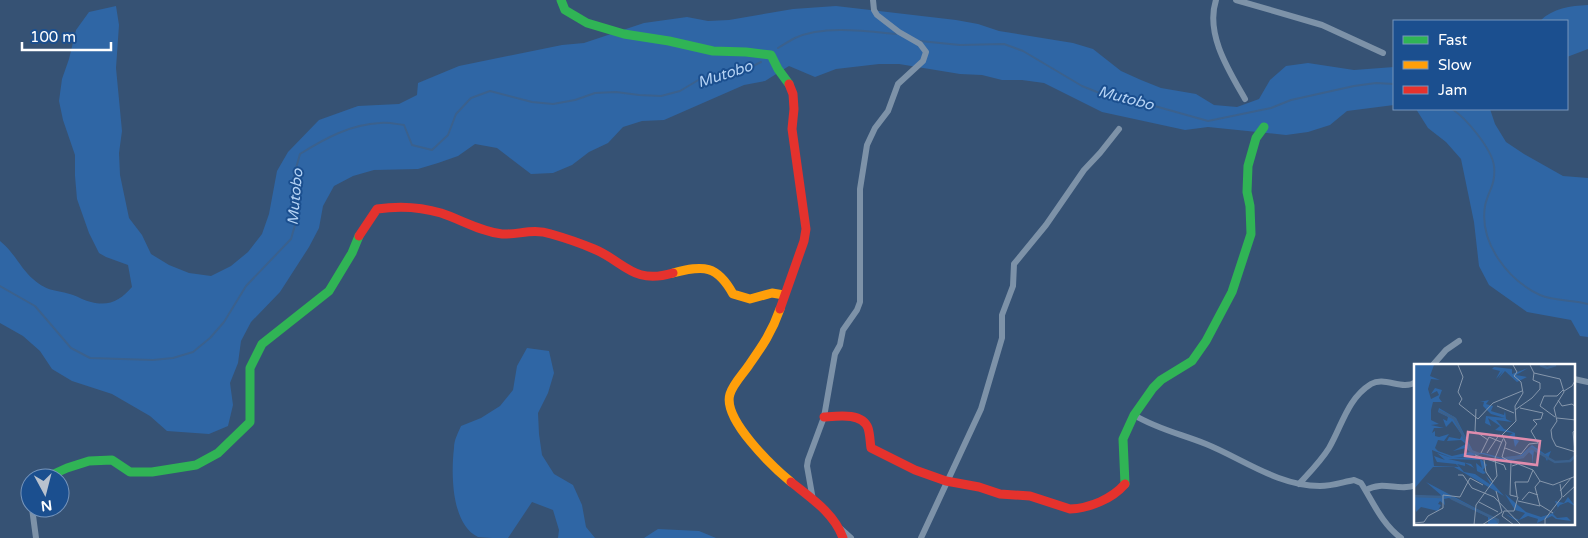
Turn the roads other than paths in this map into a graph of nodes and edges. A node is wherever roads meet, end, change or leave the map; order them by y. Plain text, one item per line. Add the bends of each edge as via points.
1 (561, 0) edge
2 (873, 0) edge
3 (1216, 0) edge
4 (1236, 0) edge
5 (1383, 53) dead end
6 (1245, 100) dead end
7 (1264, 127) dead end
8 (1119, 129) dead end
9 (784, 296) junction
10 (1459, 341) dead end
11 (1434, 364) edge
12 (1414, 383) edge
13 (1134, 415) junction
14 (824, 417) junction
15 (67, 468) edge
16 (946, 481) junction
17 (1299, 484) junction
18 (1414, 486) edge
19 (1366, 490) junction
20 (813, 500) junction
21 (33, 518) edge
22 (839, 526) junction
23 (36, 538) edge
24 (843, 538) edge
25 (851, 538) edge
26 (921, 538) edge
27 (1400, 538) edge

1 - 9 street via 565,10 579,19 624,34 713,52 772,55 793,94 792,129 806,229
2 - 14 street via 877,15 920,44 926,52 924,62 898,84 888,111 866,145 861,185 860,302 841,334
3 - 6 street via 1213,20 1219,48
4 - 5 street via 1322,25
7 - 13 street via 1256,138 1248,166 1251,234 1232,292 1192,361 1161,380
8 - 16 street via 1014,264 1012,286 1002,315 1002,338 984,401
9 - 15 street via 772,293 750,299 733,294 725,280 708,268 660,277 633,273 595,249 548,232 504,234 481,230 440,213 396,206 377,209 360,233 352,254 329,291 262,344 250,368 250,422 218,452 196,465 175,470 130,472 112,460 89,461
9 - 20 street via 772,331 730,393 729,404 747,438
10 - 11 street
12 - 17 street via 1379,381 1368,386 1344,414 1328,450
13 - 16 street via 1123,439 1125,483 1084,508 1070,509 1030,496 1000,494
13 - 17 street via 1149,424
14 - 16 street via 861,420 868,428 872,448 915,470
14 - 20 street via 807,466
16 - 26 street
17 - 19 street via 1322,486 1354,480 1362,483
18 - 19 street via 1374,486
19 - 27 street via 1376,510
20 - 22 street
21 - 23 street
22 - 24 street
22 - 25 street

